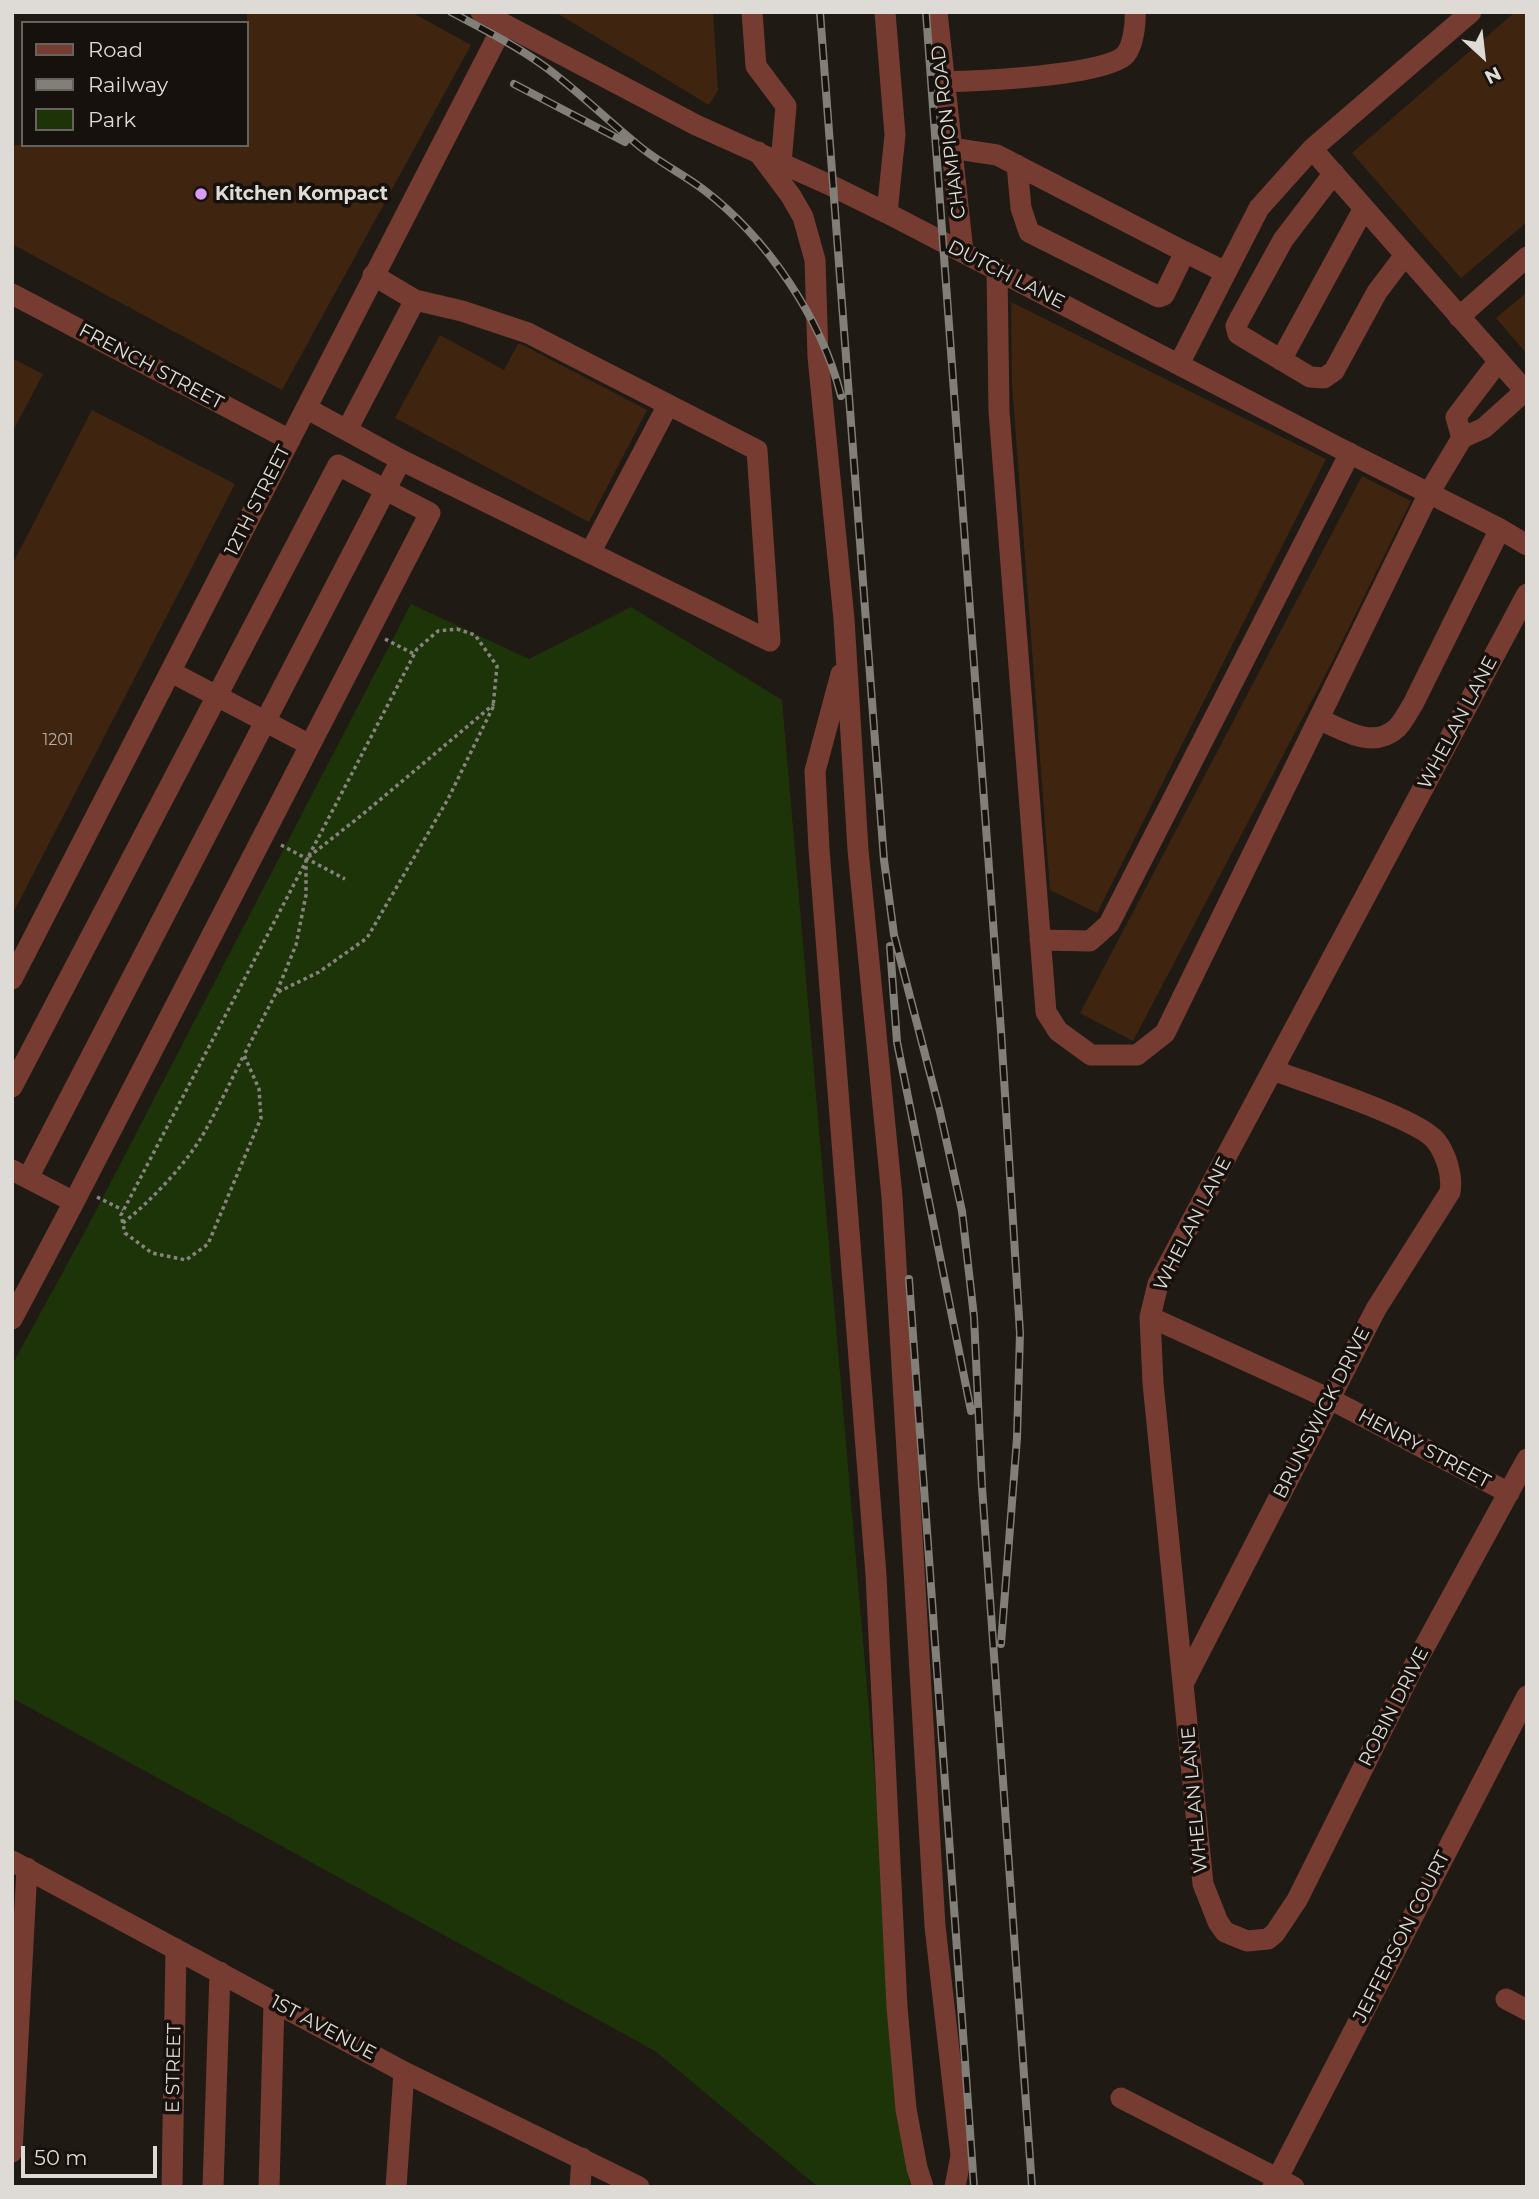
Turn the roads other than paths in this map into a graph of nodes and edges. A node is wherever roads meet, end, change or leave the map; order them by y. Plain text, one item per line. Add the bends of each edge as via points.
1 (481, 12) edge
2 (752, 12) edge
3 (885, 12) edge
4 (937, 12) edge
5 (1135, 12) edge
6 (1471, 12) edge
7 (503, 24) junction
8 (943, 82) junction
9 (951, 148) junction
10 (1312, 149) junction
11 (758, 152) junction
12 (781, 163) junction
13 (1017, 166) junction
14 (1334, 173) junction
15 (1364, 208) junction
16 (887, 213) junction
17 (963, 252) junction
18 (1185, 252) junction
19 (1405, 255) junction
20 (1527, 257) edge
21 (997, 270) junction
22 (1225, 272) junction
23 (373, 275) junction
24 (12, 294) edge
25 (415, 300) junction
26 (1459, 317) junction
27 (1281, 360) junction
28 (1498, 362) junction
29 (1179, 364) junction
30 (1526, 392) edge
31 (668, 405) junction
32 (306, 408) junction
33 (347, 430) junction
34 (1462, 438) junction
35 (290, 440) junction
36 (1350, 453) junction
37 (401, 460) junction
38 (385, 489) junction
39 (1429, 493) junction
40 (1500, 529) junction
41 (1527, 545) edge
42 (590, 553) junction
43 (1527, 594) edge
44 (846, 651) junction
45 (171, 672) junction
46 (216, 697) junction
47 (1318, 719) junction
48 (264, 722) junction
49 (310, 745) junction
50 (1040, 940) junction
51 (12, 979) edge
52 (1273, 1070) junction
53 (12, 1087) edge
54 (20, 1174) edge
55 (78, 1195) junction
56 (1150, 1317) junction
57 (12, 1319) edge
58 (1329, 1399) junction
59 (1527, 1459) edge
60 (1508, 1493) junction
61 (1184, 1682) junction
62 (1527, 1696) edge
63 (20, 1864) edge
64 (1253, 1942) joint
65 (176, 1949) junction
66 (220, 1972) junction
67 (1506, 1999) dead end
68 (274, 2002) junction
69 (1527, 2010) edge
70 (404, 2072) junction
71 (1121, 2098) dead end
72 (12, 2152) edge
73 (582, 2158) junction
74 (922, 2181) edge
75 (1281, 2184) edge
76 (172, 2187) edge
77 (213, 2187) edge
78 (269, 2187) edge
79 (396, 2187) edge
80 (580, 2187) edge
81 (639, 2187) edge
82 (955, 2187) edge

1 - 7 street, DUTCH LANE
2 - 12 street via 756,66 786,106
3 - 16 street via 895,135
4 - 8 street, CHAMPION ROAD
5 - 8 street via 1136,26 1126,55 1112,63 1042,75
6 - 10 street
7 - 11 street, DUTCH LANE via 696,125
7 - 23 street, 12TH STREET
8 - 9 street, CHAMPION ROAD
9 - 13 street via 997,155
9 - 17 street, CHAMPION ROAD
10 - 14 street
10 - 22 street via 1259,208
11 - 12 street, DUTCH LANE
11 - 44 street via 803,217 815,260 818,358
12 - 16 street, DUTCH LANE
13 - 18 street
13 - 18 street via 1021,208 1029,232 1159,297
14 - 15 street
14 - 27 street via 1283,240 1236,326 1238,334
15 - 19 street
15 - 27 street
16 - 17 street, DUTCH LANE
17 - 21 street, DUTCH LANE
18 - 22 street
19 - 26 street
19 - 27 street via 1377,292 1334,371 1324,378 1310,377
20 - 26 street
21 - 29 street, DUTCH LANE
21 - 50 street via 999,411
22 - 29 street
23 - 25 street
23 - 32 street, 12TH STREET
24 - 35 street, FRENCH STREET
25 - 31 street via 528,332
25 - 33 street
26 - 28 street
28 - 30 street
28 - 34 street via 1456,417
29 - 36 street, DUTCH LANE
30 - 34 street via 1483,428
31 - 42 street
31 - 42 street via 757,450 770,641
32 - 33 street
32 - 35 street, 12TH STREET
33 - 37 street
34 - 39 street
35 - 45 street, 12TH STREET
36 - 39 street, DUTCH LANE
36 - 50 street via 1109,924 1090,940
37 - 38 street
37 - 42 street
38 - 46 street via 338,465
38 - 48 street
38 - 49 street via 430,513
39 - 40 street, DUTCH LANE
39 - 47 street
40 - 41 street, DUTCH LANE
40 - 47 street via 1398,728 1380,738 1362,738
43 - 52 street, WHELAN LANE
44 - 74 street via 816,771 819,849 876,1575 897,2007 906,2109
44 - 82 street via 859,850 892,1197 935,1926 961,2156
45 - 46 street
45 - 51 street, 12TH STREET
46 - 48 street
46 - 53 street
47 - 50 street via 1165,1033 1137,1055 1091,1055 1058,1031 1045,1013
48 - 49 street
48 - 54 street
49 - 55 street
52 - 56 street, WHELAN LANE via 1158,1284
52 - 58 street, BRUNSWICK DRIVE via 1413,1124 1435,1140 1450,1172 1450,1192 1376,1309
54 - 55 street
55 - 57 street
56 - 58 street, HENRY STREET
56 - 61 street, WHELAN LANE
58 - 60 street, HENRY STREET
58 - 61 street, BRUNSWICK DRIVE
59 - 60 street, ROBIN DRIVE
60 - 64 street, ROBIN DRIVE via 1415,1664 1297,1900 1275,1933
61 - 64 street, WHELAN LANE via 1203,1884 1225,1931
62 - 75 street, JEFFERSON COURT
63 - 65 street, 1ST AVENUE
63 - 72 street
65 - 66 street, 1ST AVENUE
65 - 76 street, E STREET
66 - 68 street, 1ST AVENUE
66 - 77 street
67 - 69 street
68 - 70 street, 1ST AVENUE
68 - 78 street
70 - 73 street, 1ST AVENUE
70 - 79 street
71 - 75 street, JEFFERSON COURT
73 - 80 street
73 - 81 street, 1ST AVENUE

